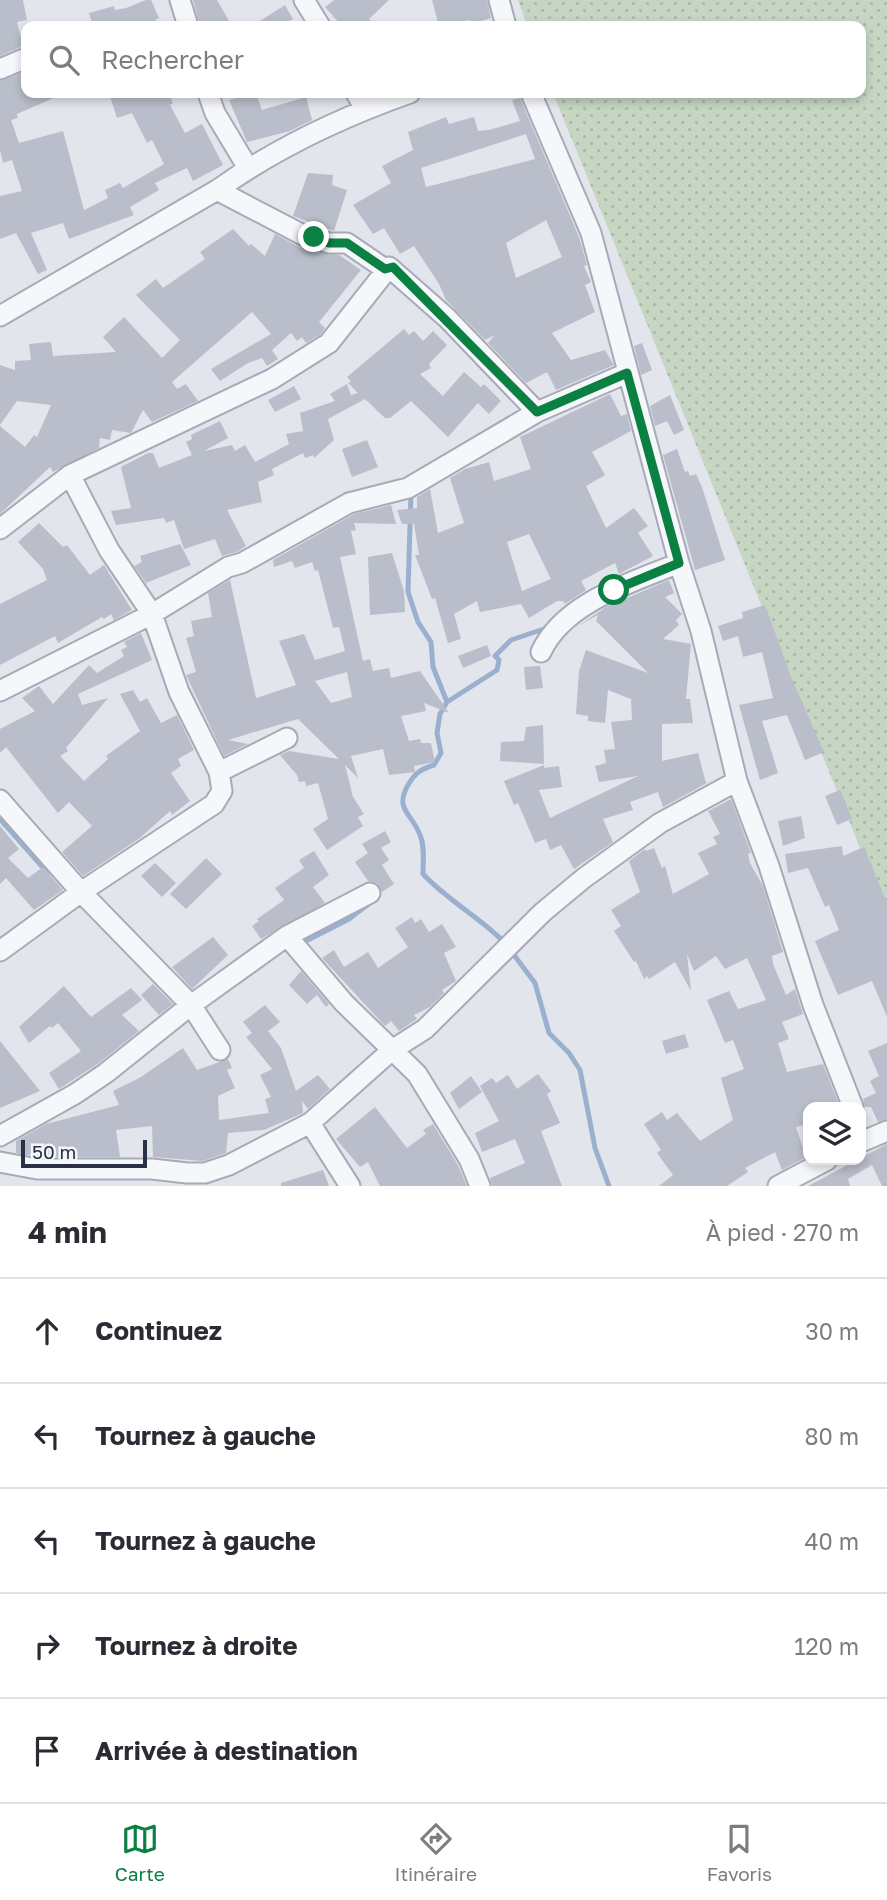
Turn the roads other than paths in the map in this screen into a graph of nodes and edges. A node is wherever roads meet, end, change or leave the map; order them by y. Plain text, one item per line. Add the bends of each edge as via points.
1 (180, 0) edge
2 (304, 0) edge
3 (499, 0) edge
4 (186, 21) edge
5 (317, 21) edge
6 (505, 21) edge
7 (21, 60) edge
8 (0, 69) edge
9 (210, 98) edge
10 (379, 98) edge
11 (533, 98) edge
12 (361, 101) edge
13 (248, 168) junction
14 (218, 190) junction
15 (385, 269) junction
16 (0, 316) edge
17 (627, 373) junction
18 (537, 412) junction
19 (70, 475) junction
20 (0, 529) edge
21 (679, 563) junction
22 (152, 614) junction
23 (541, 652) dead end
24 (0, 691) edge
25 (287, 738) dead end
26 (219, 772) junction
27 (737, 781) junction
28 (0, 800) edge
29 (81, 892) junction
30 (369, 893) dead end
31 (287, 936) junction
32 (0, 951) edge
33 (191, 1005) junction
34 (220, 1050) dead end
35 (392, 1050) junction
36 (851, 1102) edge
37 (310, 1123) junction
38 (887, 1132) edge
39 (866, 1135) edge
40 (0, 1136) edge
41 (0, 1161) edge
42 (818, 1165) edge
43 (152, 1178) edge
44 (351, 1186) edge
45 (480, 1186) edge
46 (778, 1186) edge

1 - 4 street
2 - 5 street
3 - 6 street
7 - 8 street
9 - 13 street
10 - 12 street
11 - 17 street via 591,233
12 - 13 street
13 - 14 street
14 - 15 street via 303,235 347,243
14 - 16 street
15 - 18 street via 393,267
15 - 19 street via 318,353
17 - 18 street
17 - 21 street
18 - 22 street via 408,488 349,503 228,567
19 - 20 street
19 - 22 street via 109,550
21 - 23 street via 614,590 562,622
21 - 27 street via 701,631
22 - 24 street
22 - 26 street via 179,692
25 - 26 street
26 - 29 street via 222,791 214,804
27 - 35 street via 660,823 584,878 543,912 425,1029
27 - 36 street
28 - 29 street
29 - 32 street
29 - 33 street
30 - 31 street
31 - 33 street
31 - 35 street
33 - 34 street
33 - 40 street via 75,1094
35 - 37 street
35 - 45 street via 417,1074 469,1159
37 - 43 street via 229,1165 205,1173
37 - 44 street
38 - 39 street
41 - 43 street via 37,1169
42 - 46 street

